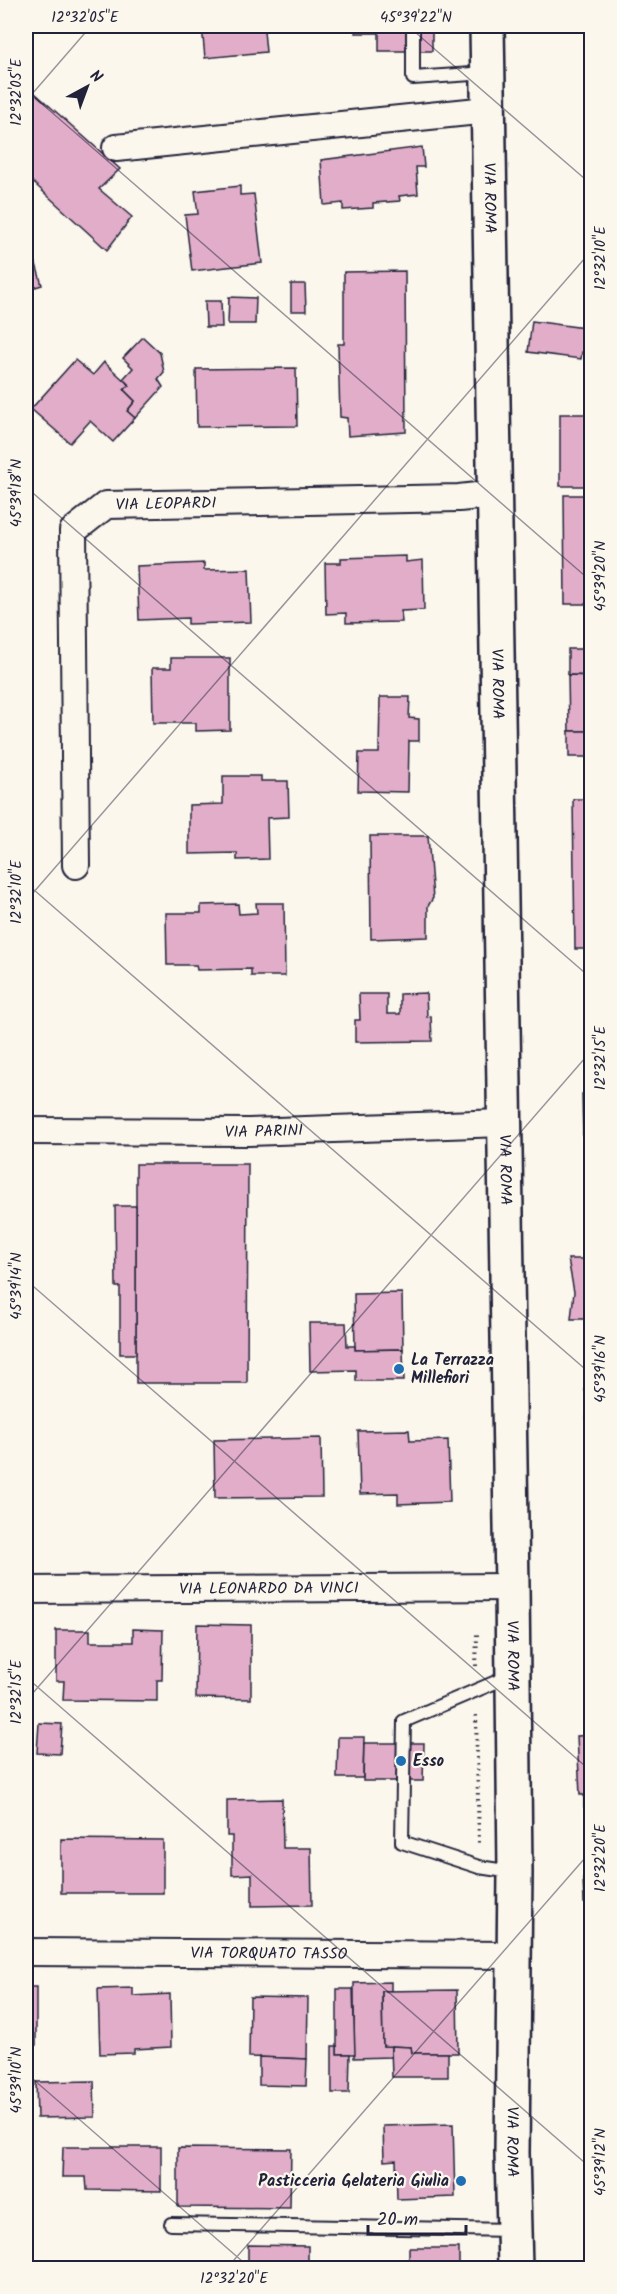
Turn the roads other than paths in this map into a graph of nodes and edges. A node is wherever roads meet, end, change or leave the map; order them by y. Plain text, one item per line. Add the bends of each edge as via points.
1 (413, 26) edge
2 (487, 26) edge
3 (487, 73) junction
4 (488, 110) junction
5 (116, 148) dead end
6 (496, 494) junction
7 (76, 865) dead end
8 (503, 1123) junction
9 (26, 1131) edge
10 (512, 1587) junction
11 (26, 1590) edge
12 (512, 1675) junction
13 (514, 1872) junction
14 (26, 1952) edge
15 (513, 1955) junction
16 (171, 2224) dead end
17 (514, 2229) junction
18 (515, 2268) edge

1 - 3 lane via 413,78
2 - 3 main road, VIA ROMA
3 - 4 main road, VIA ROMA
4 - 5 street
4 - 6 main road, VIA ROMA
6 - 7 street, VIA LEOPARDI via 106,505 74,531
6 - 8 main road, VIA ROMA
8 - 9 street, VIA PARINI via 249,1132
8 - 10 main road, VIA ROMA
10 - 11 street, VIA LEONARDO DA VINCI
10 - 12 main road, VIA ROMA
12 - 13 main road, VIA ROMA
12 - 13 lane via 404,1721 402,1842 479,1867
13 - 15 main road, VIA ROMA
14 - 15 street, VIA TORQUATO TASSO
15 - 17 main road, VIA ROMA
16 - 17 lane
17 - 18 main road, VIA ROMA

